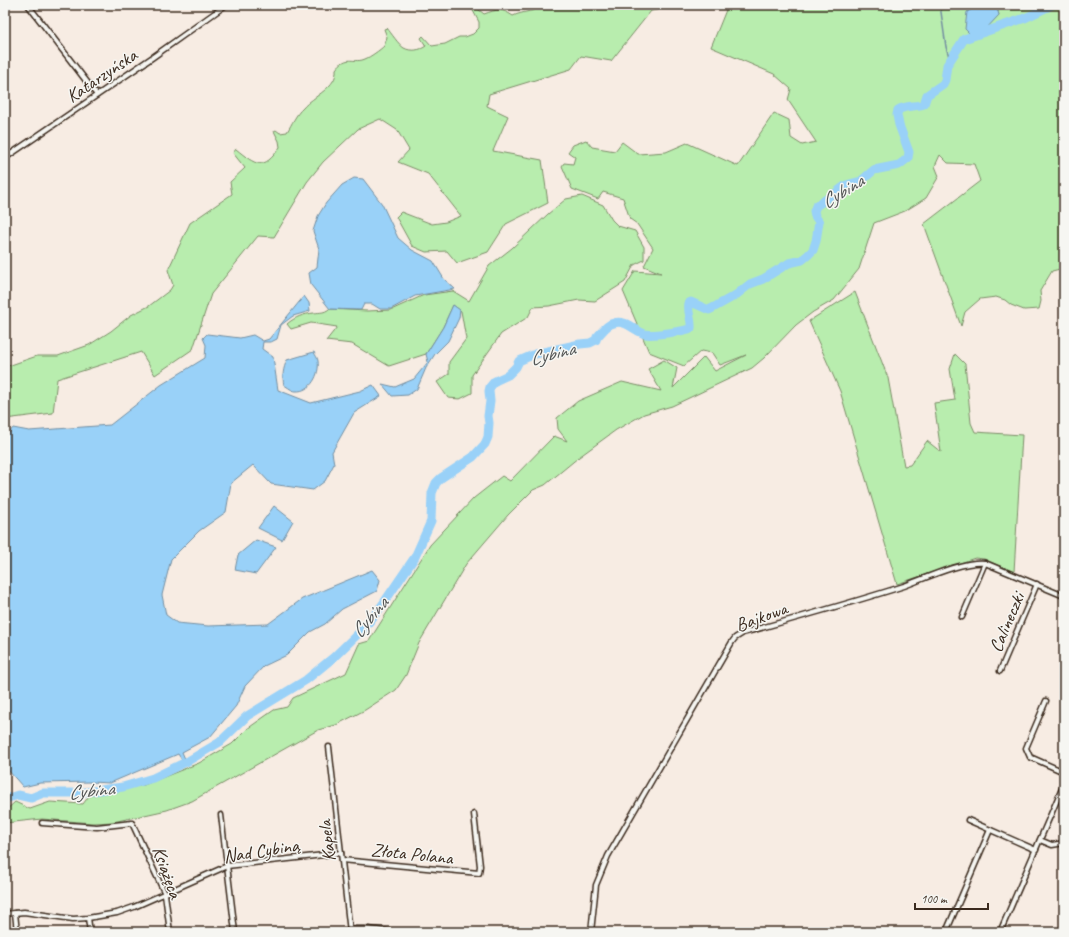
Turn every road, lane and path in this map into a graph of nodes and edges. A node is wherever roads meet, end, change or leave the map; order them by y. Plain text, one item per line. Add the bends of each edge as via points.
1 (28, 5) edge
2 (226, 5) edge
3 (97, 95) junction
4 (5, 158) edge
5 (985, 563) junction
6 (1037, 584) junction
7 (1064, 596) edge
8 (962, 617) dead end
9 (1000, 671) dead end
10 (1046, 701) dead end
11 (329, 748) dead end
12 (1064, 772) edge
13 (1064, 784) edge
14 (474, 814) dead end
15 (221, 815) dead end
16 (968, 820) dead end
17 (42, 823) dead end
18 (990, 830) junction
19 (1040, 840) junction
20 (1064, 843) edge
21 (1036, 850) junction
22 (341, 853) junction
23 (342, 860) junction
24 (227, 866) junction
25 (165, 894) junction
26 (15, 913) junction
27 (5, 914) edge
28 (88, 918) junction
29 (350, 931) edge
30 (18, 932) edge
31 (90, 932) edge
32 (170, 932) edge
33 (235, 932) edge
34 (395, 932) edge
35 (591, 932) edge
36 (946, 932) edge
37 (1000, 932) edge

1 - 3 street
2 - 3 street, Katarzyńska
3 - 4 street, Katarzyńska
5 - 6 street, Bajkowa
5 - 8 street
5 - 35 street, Bajkowa via 959,567 744,633 735,638 608,856 596,885
6 - 7 street, Bajkowa
6 - 9 street, Calineczki
10 - 12 street via 1026,748 1030,758
11 - 22 street, Kapela
13 - 19 street
14 - 23 street, Złota Polana via 479,873
15 - 24 street
16 - 18 street
17 - 25 street, Książęca via 97,827 132,823
18 - 21 street
18 - 36 street
19 - 20 street via 1052,845
19 - 21 street
21 - 37 street
22 - 23 street, Kapela
22 - 24 street, Nad Cybiną
23 - 29 street, Kapela
24 - 25 street, Nad Cybiną
24 - 33 street
25 - 28 street, Nad Cybiną via 117,913
25 - 32 street, Książęca
26 - 27 street, Nad Cybiną
26 - 28 street, Nad Cybiną via 73,919
26 - 30 street
28 - 31 street
29 - 34 street via 368,929

